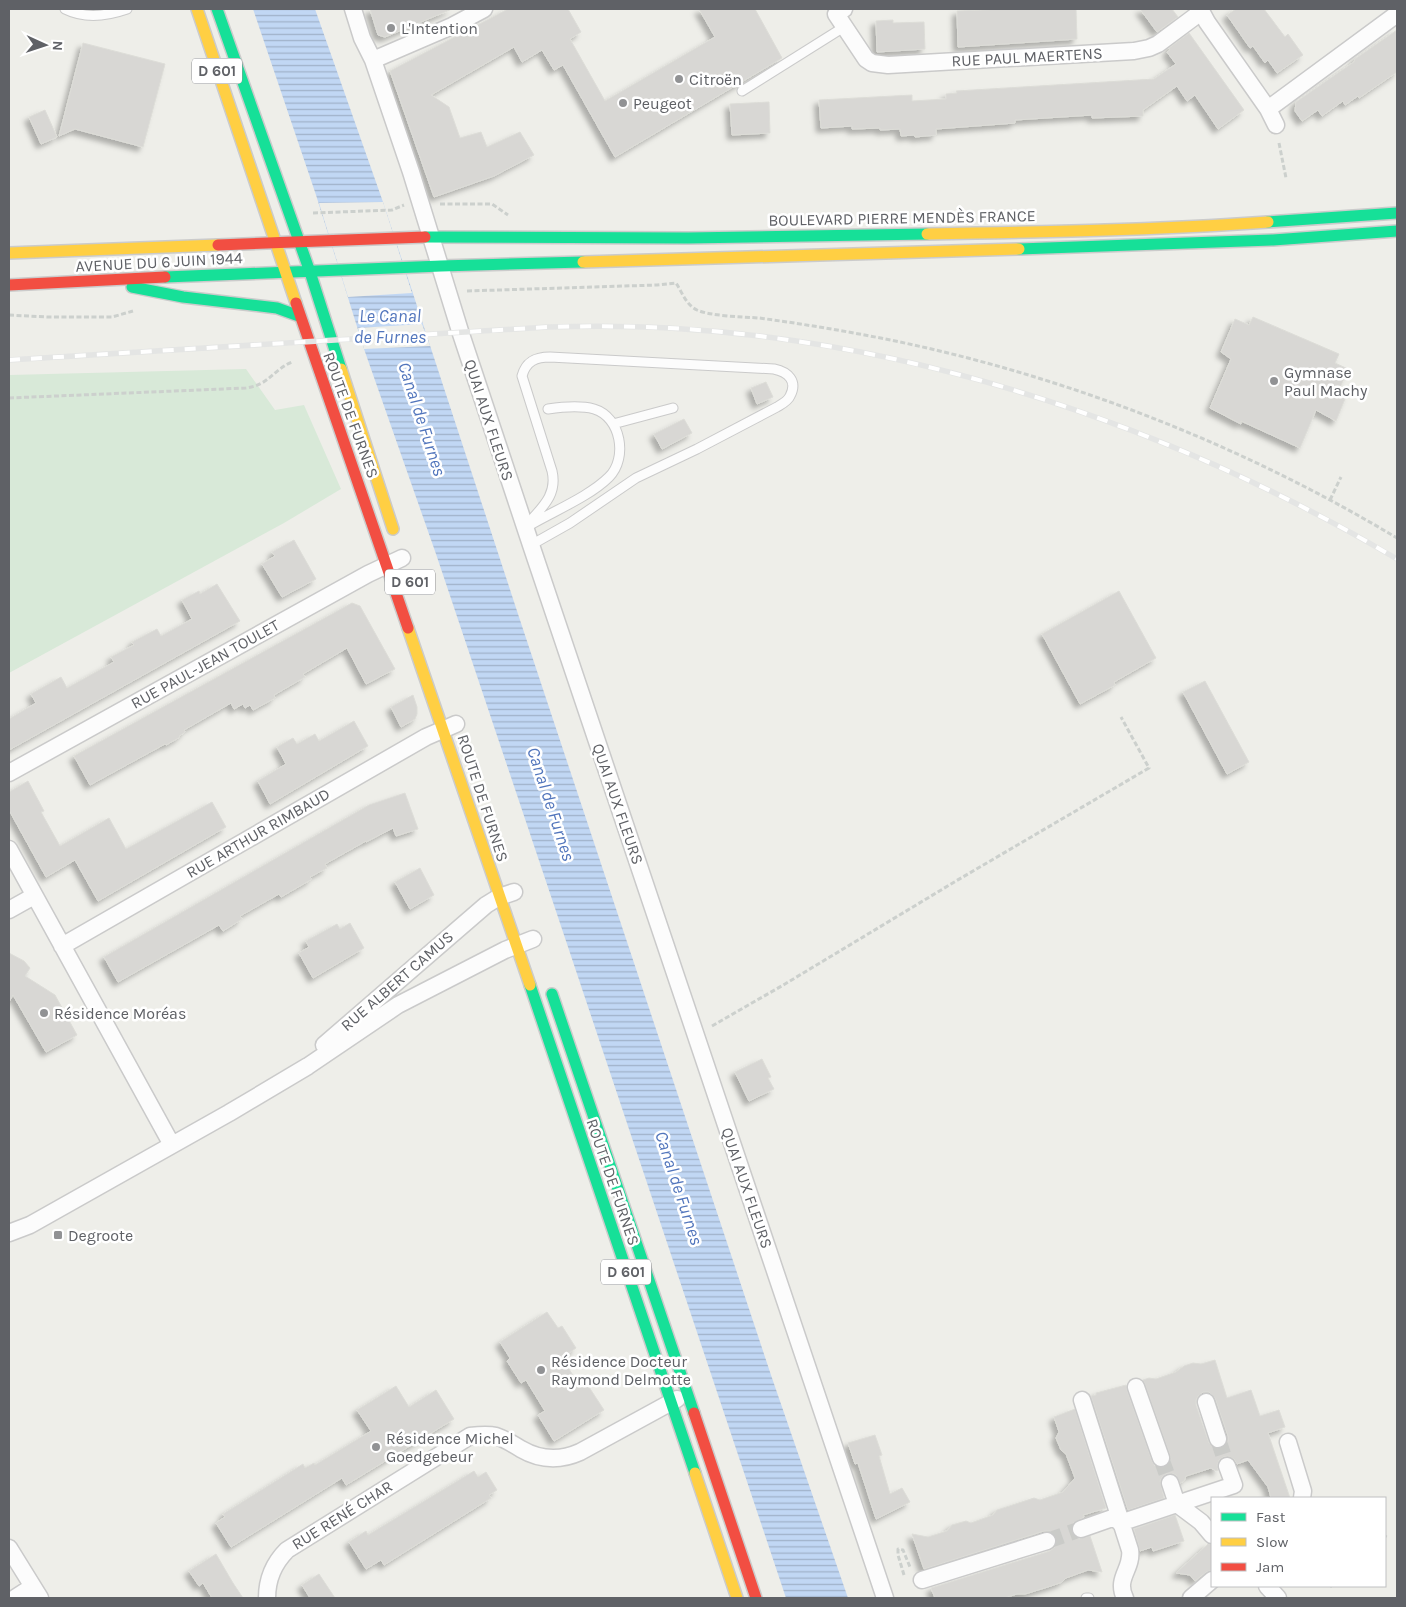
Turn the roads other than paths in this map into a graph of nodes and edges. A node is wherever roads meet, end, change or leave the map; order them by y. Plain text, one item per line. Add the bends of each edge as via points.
1 (65, 9) edge
2 (127, 9) edge
3 (197, 9) edge
4 (217, 9) edge
5 (353, 9) edge
6 (484, 9) edge
7 (1201, 10) edge
8 (1397, 14) edge
9 (844, 23) edge
10 (373, 60) junction
11 (742, 91) dead end
12 (1268, 108) junction
13 (1276, 125) road end
14 (1397, 213) edge
15 (1397, 231) edge
16 (432, 237) junction
17 (299, 241) junction
18 (274, 243) junction
19 (9, 253) edge
20 (441, 266) junction
21 (284, 272) junction
22 (310, 272) junction
23 (101, 281) junction
24 (9, 285) edge
25 (299, 316) junction
26 (673, 408) dead end
27 (548, 409) dead end
28 (613, 424) junction
29 (525, 527) junction
30 (531, 545) junction
31 (400, 553) joint
32 (386, 565) junction
33 (453, 725) junction
34 (9, 772) edge
35 (9, 850) edge
36 (510, 894) junction
37 (34, 896) junction
38 (9, 910) edge
39 (533, 939) dead end
40 (62, 946) junction
41 (516, 946) junction
42 (549, 986) dead end
43 (286, 1079) junction
44 (172, 1145) junction
45 (49, 1214) junction
46 (9, 1222) edge
47 (9, 1233) edge
48 (1136, 1387) dead end
49 (688, 1394) junction
50 (1082, 1400) dead end
51 (670, 1401) junction
52 (1206, 1402) dead end
53 (1218, 1439) tunnel mouth
54 (1288, 1442) dead end
55 (1161, 1458) tunnel mouth
56 (1227, 1466) tunnel mouth
57 (1170, 1483) tunnel mouth
58 (1302, 1497) edge
59 (1178, 1504) junction
60 (1119, 1519) junction
61 (1081, 1529) tunnel mouth
62 (1211, 1534) edge
63 (1047, 1540) tunnel mouth
64 (9, 1548) edge
65 (922, 1580) dead end
66 (1211, 1581) edge
67 (1268, 1587) edge
68 (36, 1592) edge
69 (15, 1598) edge
70 (267, 1598) edge
71 (737, 1598) edge
72 (756, 1598) edge
73 (886, 1598) edge
74 (1124, 1598) edge
75 (1191, 1598) edge
76 (1278, 1598) edge

1 - 2 lane via 91,16
3 - 18 main road, ROUTE DE FURNES / D 601
4 - 17 main road, ROUTE DE FURNES / D 601
5 - 10 street, QUAI AUX FLEURS
6 - 10 street
7 - 9 street, RUE PAUL MAERTENS via 1158,44 1134,51 888,65 866,59
7 - 12 street
8 - 12 street
9 - 11 lane
10 - 16 street, QUAI AUX FLEURS
12 - 13 street
14 - 16 main road, BOULEVARD PIERRE MENDÈS FRANCE via 1224,225 1037,232 688,238
15 - 20 main road via 1140,246
16 - 17 main road, BOULEVARD PIERRE MENDÈS FRANCE
16 - 20 street, QUAI AUX FLEURS
17 - 18 main road, AVENUE DU 6 JUIN 1944
17 - 22 main road, ROUTE DE FURNES / D 601
18 - 19 main road, AVENUE DU 6 JUIN 1944
18 - 21 main road, ROUTE DE FURNES / D 601
20 - 22 main road, AVENUE DU 6 JUIN 1944
20 - 29 street, QUAI AUX FLEURS
21 - 22 main road, AVENUE DU 6 JUIN 1944
21 - 23 main road, AVENUE DU 6 JUIN 1944
21 - 25 main road, ROUTE DE FURNES / D 601
22 - 31 main road, ROUTE DE FURNES / D 601
23 - 24 main road, AVENUE DU 6 JUIN 1944
23 - 25 main road via 183,297 277,308
25 - 32 main road, ROUTE DE FURNES / D 601
26 - 28 lane
27 - 28 lane via 595,409
28 - 29 lane via 618,436 619,454 609,477
29 - 30 street, QUAI AUX FLEURS
29 - 30 lane via 547,501 554,479 522,376 528,362 550,357 656,361 774,369 790,377 790,396 777,407 642,474
30 - 73 street, QUAI AUX FLEURS
31 - 32 street, RUE PAUL-JEAN TOULET
32 - 33 main road, ROUTE DE FURNES / D 601
32 - 34 street, RUE PAUL-JEAN TOULET
33 - 36 main road, ROUTE DE FURNES / D 601
33 - 40 street, RUE ARTHUR RIMBAUD via 426,737
35 - 37 street
36 - 41 main road, ROUTE DE FURNES / D 601
36 - 43 street, RUE ALBERT CAMUS via 486,905
37 - 38 street
37 - 40 street
39 - 41 street, RUE ALBERT CAMUS
40 - 44 street
41 - 43 street, RUE ALBERT CAMUS via 398,1005
41 - 51 main road, ROUTE DE FURNES / D 601
42 - 49 main road, ROUTE DE FURNES / D 601
43 - 44 street, RUE ALBERT CAMUS
44 - 45 street, RUE ALBERT CAMUS
45 - 46 street, RUE ALBERT CAMUS
45 - 47 street, RUE ALBERT CAMUS
48 - 55 street
49 - 51 street, RUE RENÉ CHAR
49 - 72 main road, ROUTE DE FURNES / D 601
50 - 60 street
51 - 70 street, RUE RENÉ CHAR via 565,1458 534,1455 497,1436 470,1436 287,1550 271,1571
51 - 71 main road, ROUTE DE FURNES / D 601
52 - 53 street
54 - 58 street
56 - 59 street via 1234,1485
57 - 59 street
59 - 60 street
59 - 62 street
60 - 61 street
60 - 74 street via 1131,1558 1121,1582
63 - 65 street
64 - 68 street
66 - 75 street
67 - 76 street
68 - 69 street

